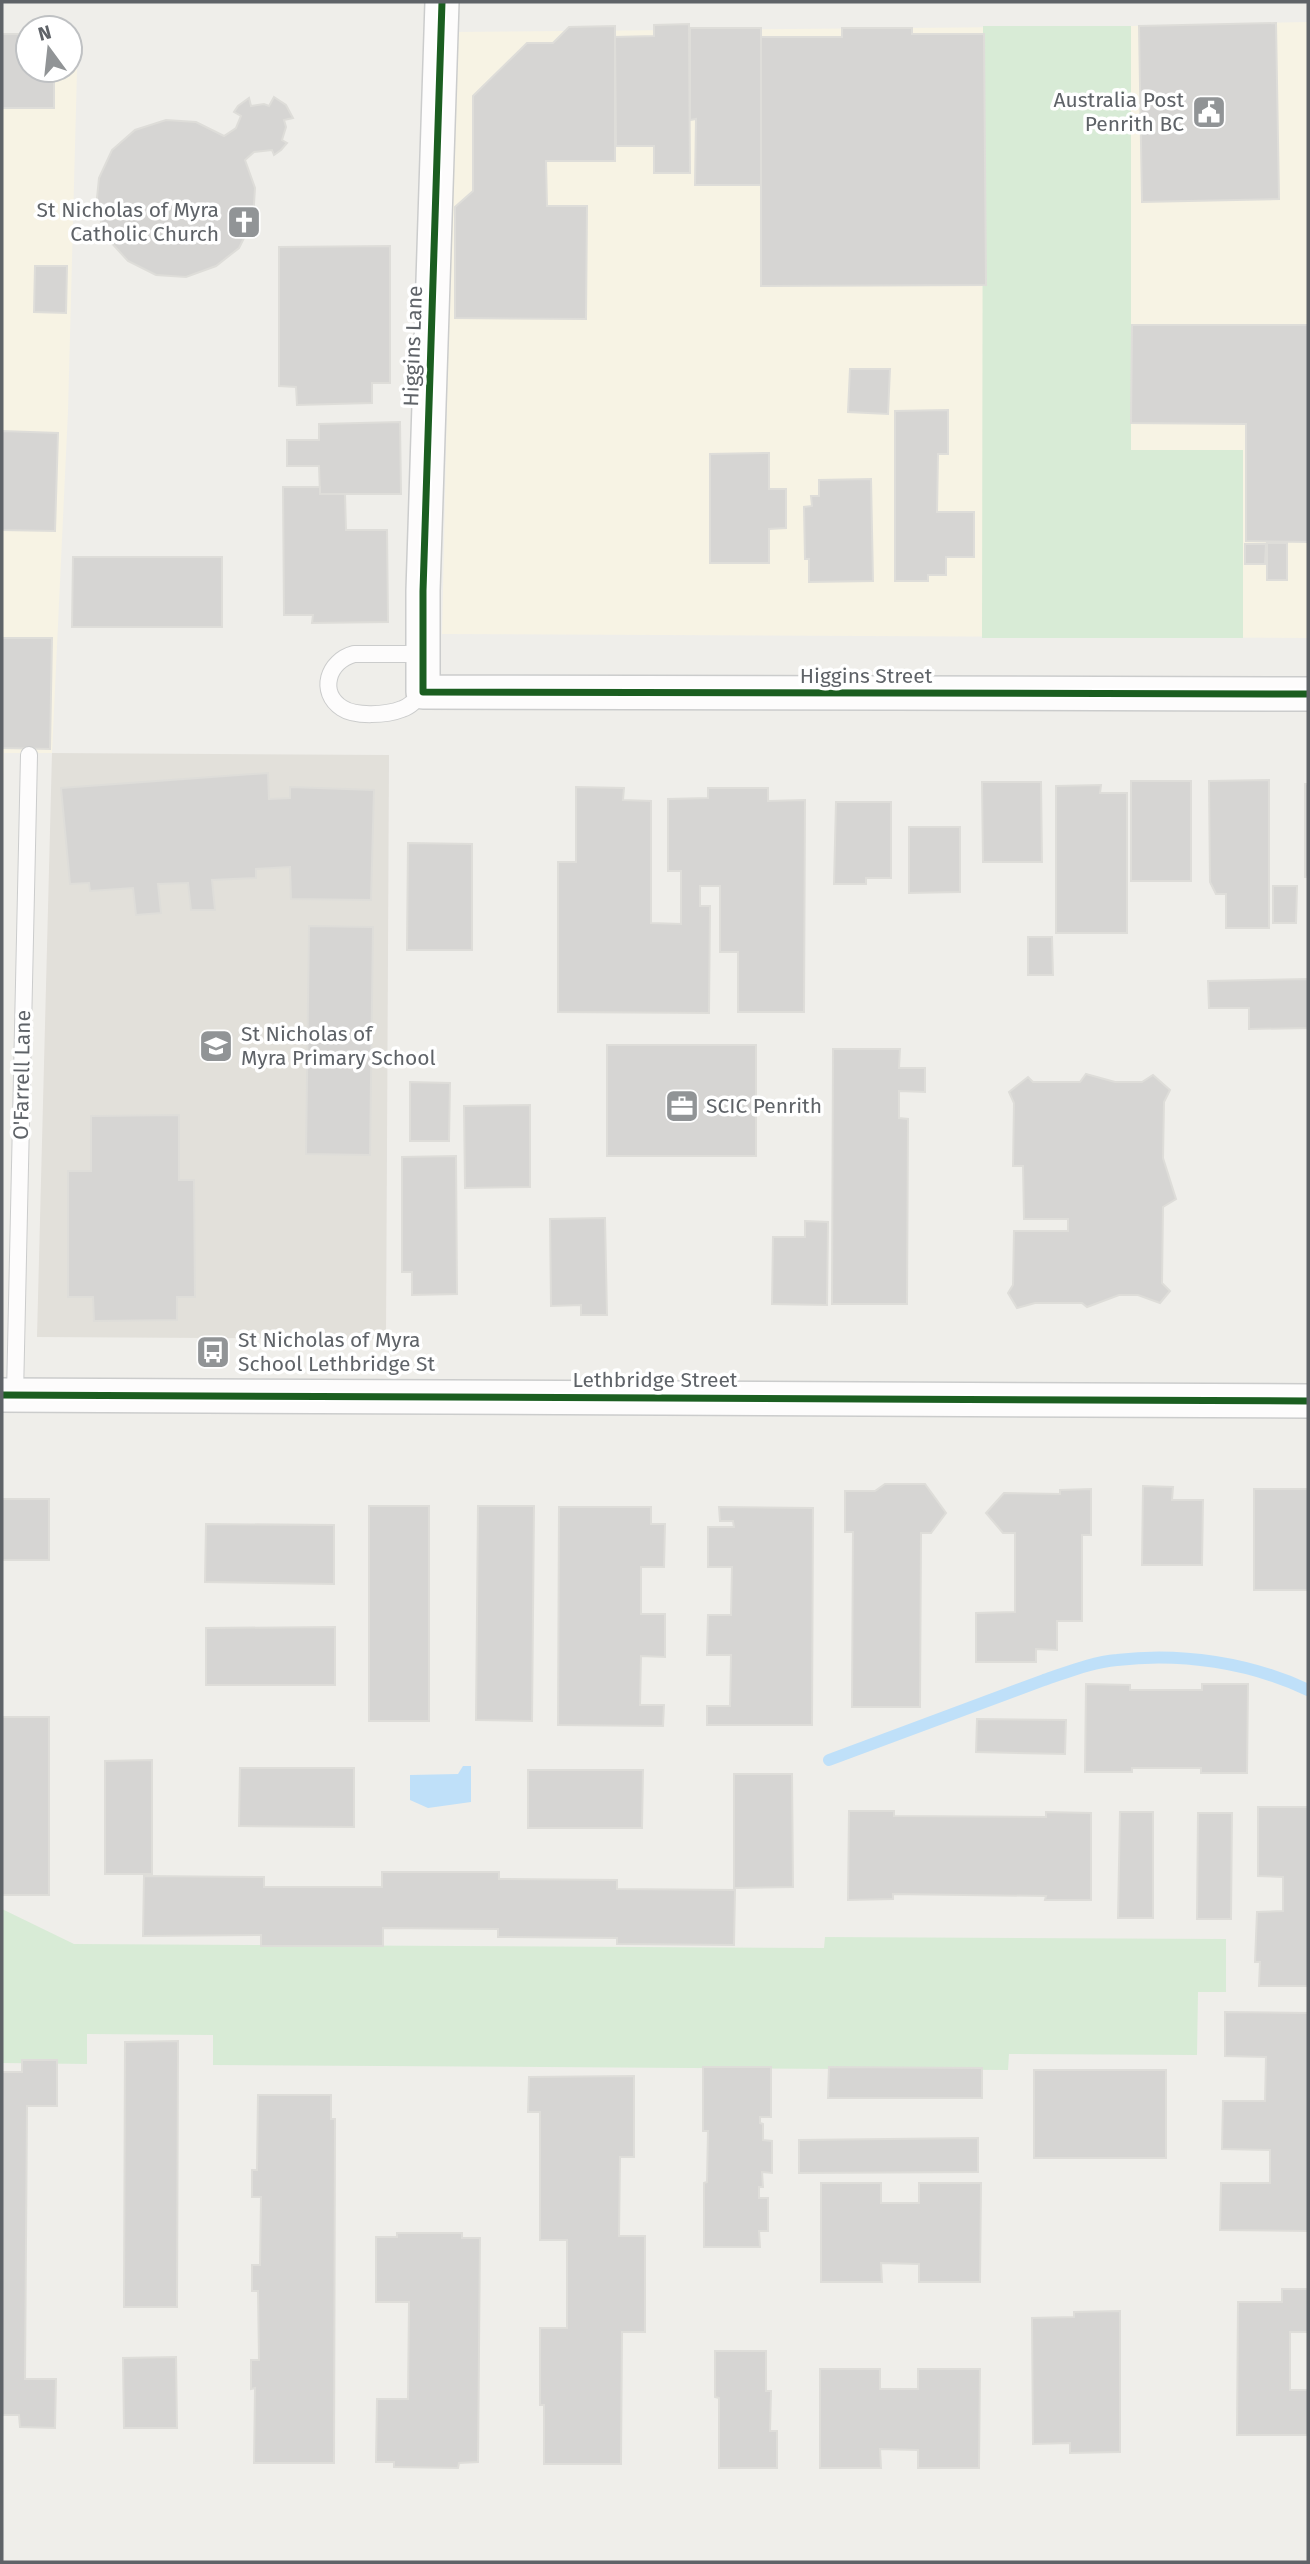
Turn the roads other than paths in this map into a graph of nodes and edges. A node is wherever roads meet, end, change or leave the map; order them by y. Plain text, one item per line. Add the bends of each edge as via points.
1 (442, 2) edge
2 (423, 654) junction
3 (423, 692) junction
4 (1308, 694) edge
5 (29, 755) dead end
6 (8, 1395) edge
7 (1308, 1401) edge

1 - 2 street, Higgins Lane
2 - 3 street, Higgins Lane
2 - 3 lane via 354,654 337,661 329,682 336,702 353,713 402,709
3 - 4 street, Higgins Street
5 - 6 lane, O'Farrell Lane
6 - 7 street, Lethbridge Street

